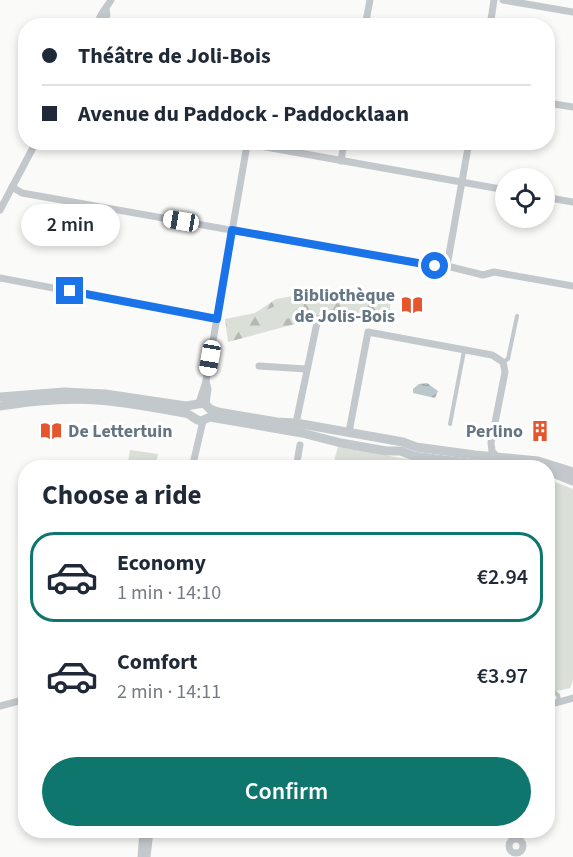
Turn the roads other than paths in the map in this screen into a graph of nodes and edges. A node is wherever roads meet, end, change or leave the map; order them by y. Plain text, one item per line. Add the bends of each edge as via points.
1 (111, 0) edge
2 (369, 0) edge
3 (495, 0) edge
4 (503, 0) edge
5 (106, 9) junction
6 (573, 12) edge
7 (99, 18) edge
8 (105, 18) edge
9 (366, 18) edge
10 (492, 18) edge
11 (555, 104) edge
12 (573, 107) edge
13 (32, 150) edge
14 (246, 150) edge
15 (280, 150) edge
16 (343, 150) edge
17 (468, 150) edge
18 (341, 161) junction
19 (463, 182) junction
20 (12, 188) junction
21 (495, 188) edge
22 (555, 199) edge
23 (573, 202) edge
24 (0, 210) edge
25 (232, 230) junction
26 (447, 267) junction
27 (0, 278) edge
28 (573, 286) edge
29 (517, 316) dead end
30 (318, 318) dead end
31 (217, 319) junction
32 (464, 351) junction
33 (503, 362) junction
34 (259, 366) dead end
35 (306, 369) junction
36 (0, 397) edge
37 (0, 406) edge
38 (201, 412) junction
39 (296, 423) junction
40 (450, 424) dead end
41 (349, 432) junction
42 (300, 445) dead end
43 (497, 457) junction
44 (194, 460) edge
45 (297, 460) edge
46 (446, 460) edge
47 (528, 460) edge
48 (555, 466) edge
49 (573, 472) edge
50 (555, 474) edge
51 (573, 481) edge
52 (555, 692) edge
53 (573, 698) edge
54 (18, 701) edge
55 (559, 702) junction
56 (555, 703) edge
57 (0, 706) edge
58 (142, 838) edge
59 (149, 838) edge
60 (141, 857) edge
61 (147, 857) edge

1 - 5 street
2 - 9 street
3 - 10 street
4 - 6 street
5 - 7 street
5 - 8 street
11 - 12 street
13 - 20 street
14 - 25 street
15 - 18 street
16 - 18 street
17 - 19 street
18 - 19 street
19 - 21 street
19 - 26 street
20 - 24 street
20 - 25 street via 22,193
22 - 23 street
25 - 26 street
25 - 31 street
26 - 28 street
27 - 31 street
29 - 33 lane via 508,359
30 - 35 street
31 - 38 street
32 - 33 street via 496,356
32 - 40 lane
32 - 41 street via 368,332
33 - 43 street via 505,372 491,443
34 - 35 street
35 - 39 street
36 - 38 street via 105,394
37 - 38 street via 93,400
38 - 39 street
38 - 44 street
38 - 46 street via 341,443
39 - 41 street
41 - 43 street via 416,447
42 - 45 street
43 - 47 street
48 - 49 street
50 - 51 street
52 - 55 lane
53 - 55 street
54 - 57 street
55 - 56 street
58 - 60 street
59 - 61 street

